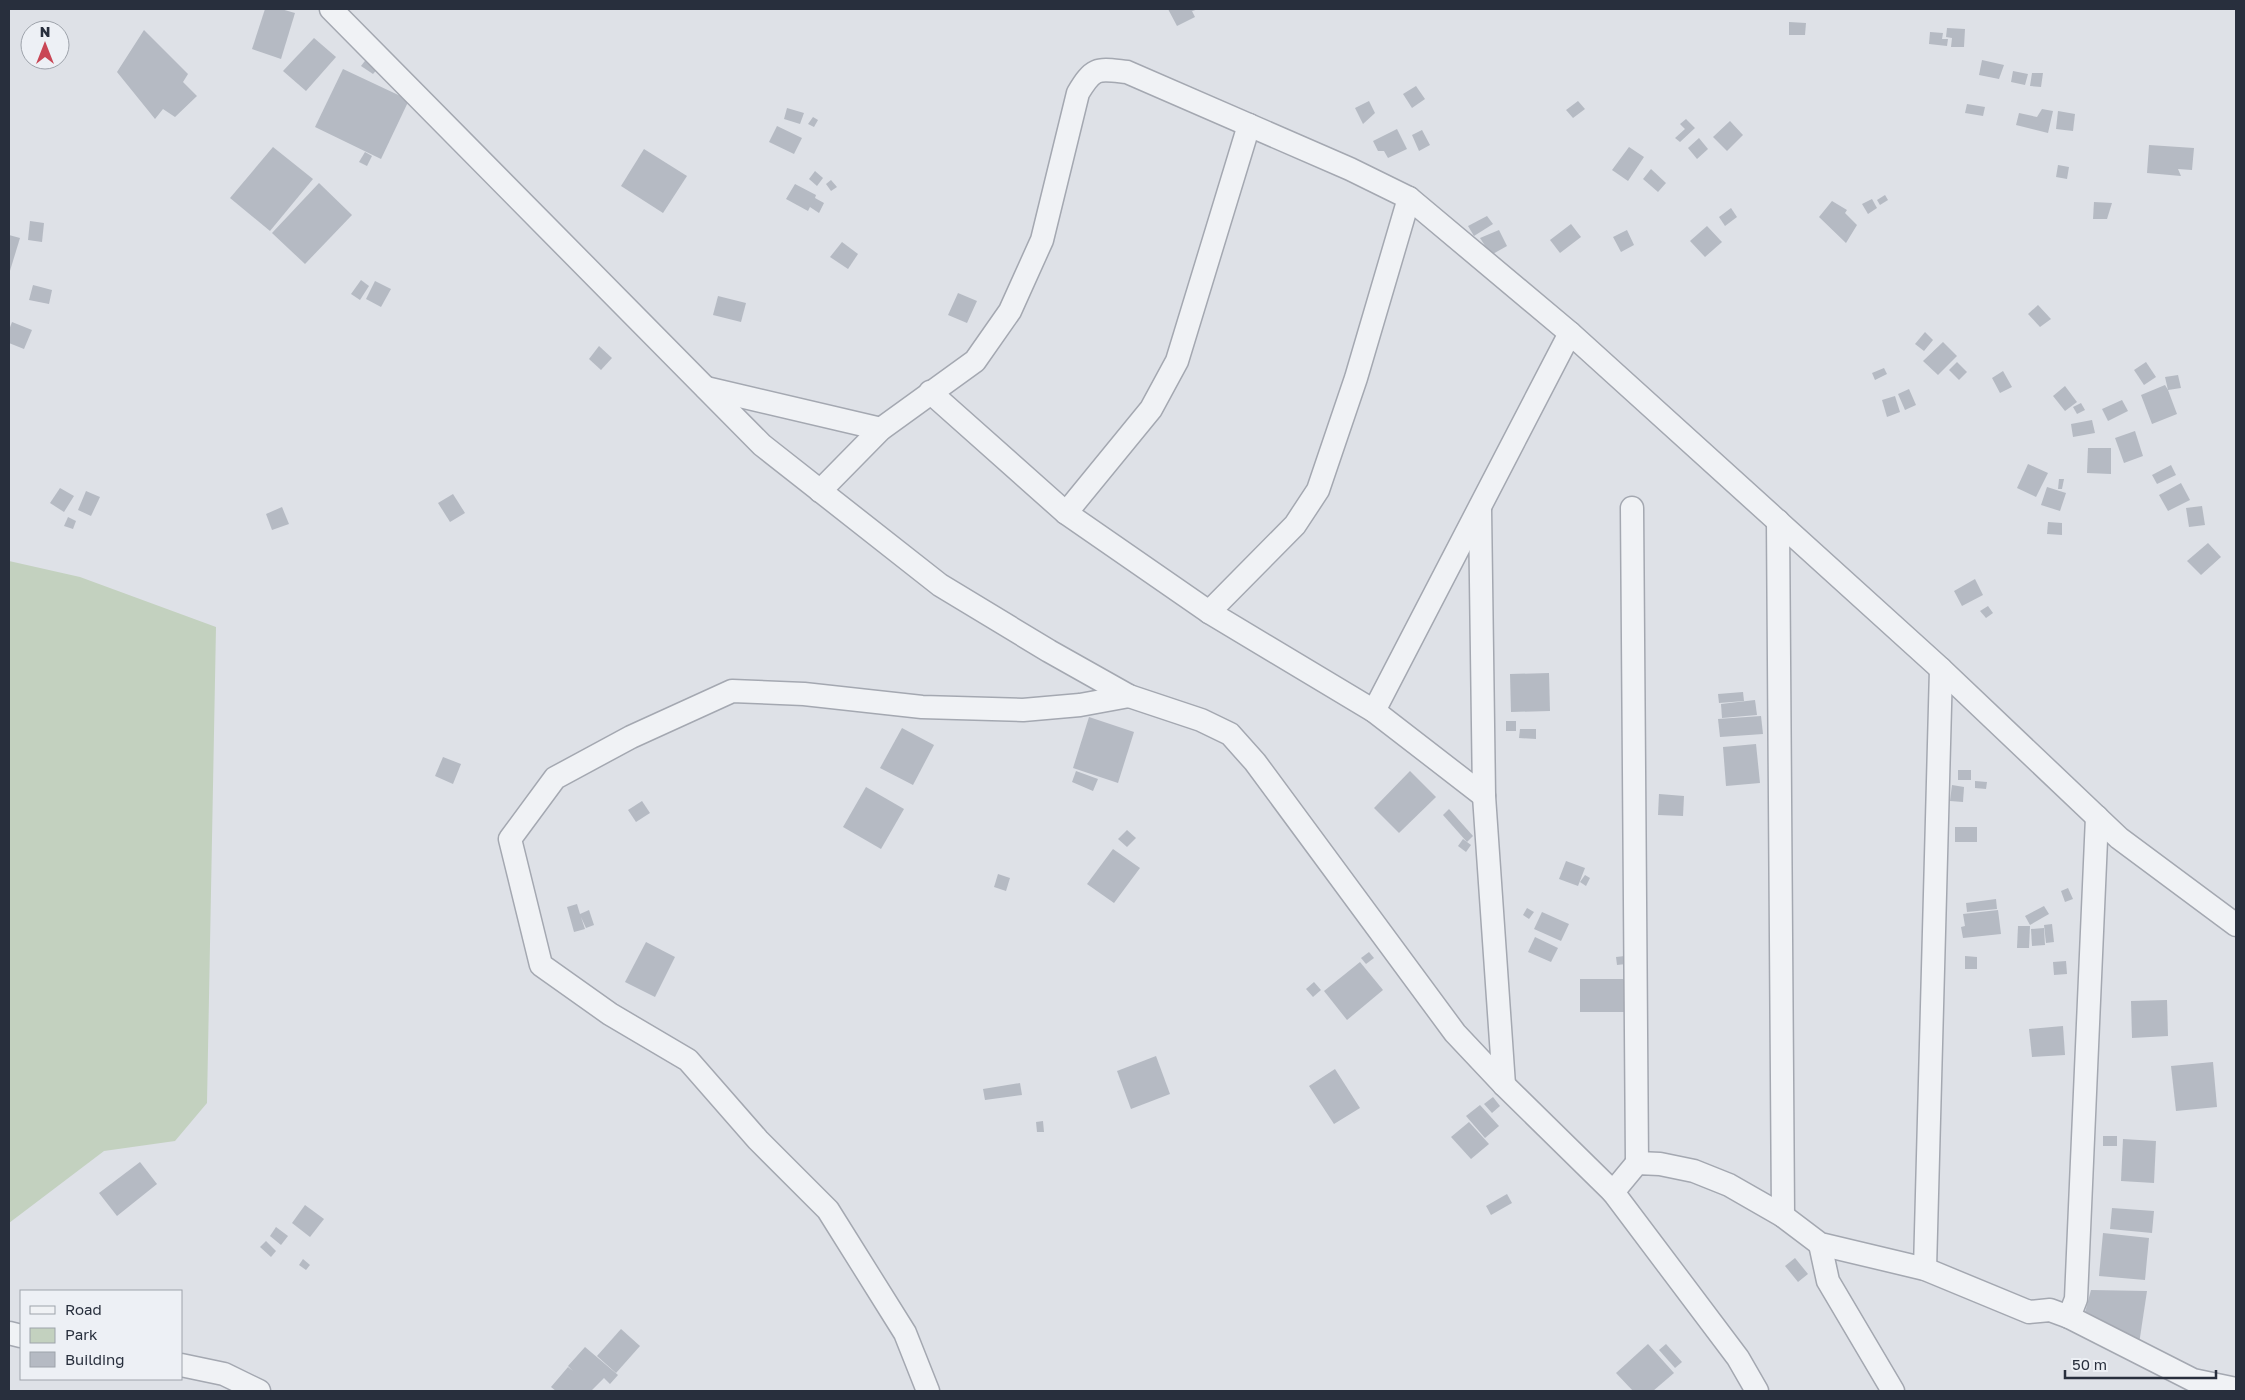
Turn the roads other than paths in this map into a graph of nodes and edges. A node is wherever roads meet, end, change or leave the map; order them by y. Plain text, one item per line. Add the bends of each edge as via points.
1 (331, 9) edge
2 (1249, 125) junction
3 (1409, 198) junction
4 (1570, 333) junction
5 (706, 388) junction
6 (930, 392) junction
7 (881, 429) junction
8 (820, 491) junction
9 (1632, 508) dead end
10 (1480, 509) junction
11 (1066, 513) junction
12 (1778, 521) junction
13 (1209, 612) junction
14 (1941, 669) junction
15 (1129, 696) junction
16 (1374, 711) junction
17 (1484, 796) junction
18 (2097, 817) junction
19 (2236, 925) edge
20 (1504, 1085) junction
21 (1638, 1163) junction
22 (1613, 1192) junction
23 (1783, 1216) junction
24 (1820, 1244) junction
25 (1925, 1269) junction
26 (2069, 1317) junction
27 (182, 1365) edge
28 (2236, 1388) edge
29 (259, 1391) edge
30 (928, 1391) edge
31 (1756, 1391) edge
32 (1893, 1391) edge

1 - 5 street
2 - 3 street
2 - 6 street via 1128,72 1101,69 1088,76 1078,93 1042,240 1010,311 975,361
2 - 11 street via 1177,361 1151,409
3 - 4 street
3 - 13 street via 1356,378 1318,490 1295,525
4 - 10 street
4 - 12 street
5 - 7 street
5 - 8 street via 762,445
6 - 7 street
6 - 11 street
7 - 8 street
8 - 15 street via 940,585
9 - 21 street
10 - 16 street
10 - 17 street
11 - 13 street
12 - 14 street
12 - 23 street
13 - 16 street
14 - 18 street
14 - 25 street
15 - 20 street via 1202,720 1230,734 1255,762 1455,1033
15 - 30 street via 1080,705 1022,710 922,707 732,690 631,737 555,778 510,839 541,965 610,1014 688,1060 758,1140 828,1210 905,1333
16 - 17 street
17 - 20 street
18 - 19 street
18 - 26 street via 2076,1299
20 - 22 street
21 - 22 street
21 - 23 street via 1694,1171 1729,1185
22 - 31 street via 1738,1358
23 - 24 street
24 - 25 street
24 - 32 street via 1828,1281
25 - 26 street via 2029,1312 2050,1310
26 - 28 street via 2193,1380
27 - 29 street via 224,1374

